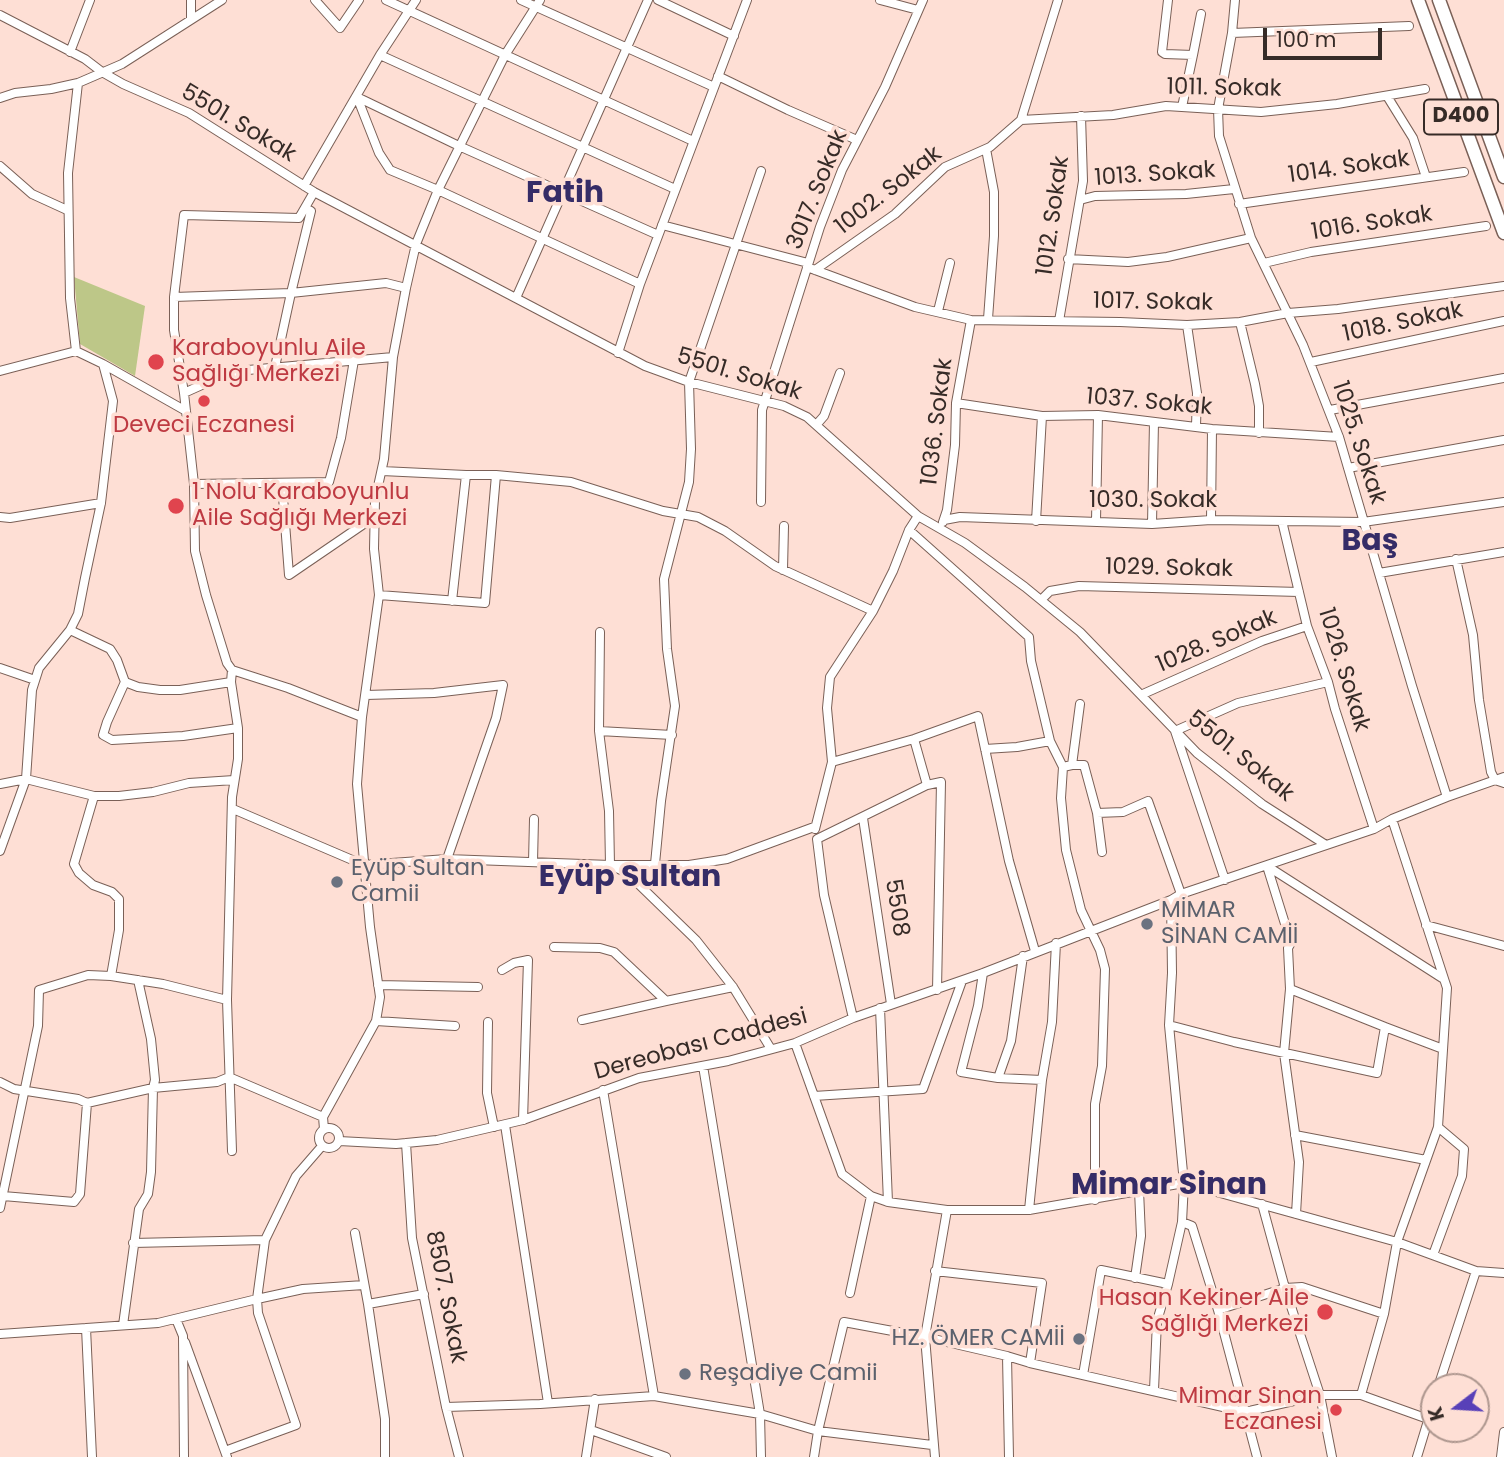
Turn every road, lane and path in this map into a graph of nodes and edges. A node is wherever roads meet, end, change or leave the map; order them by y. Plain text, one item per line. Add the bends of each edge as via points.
1 (90, 0) edge
2 (191, 0) edge
3 (222, 0) edge
4 (315, 0) edge
5 (359, 0) edge
6 (387, 0) edge
7 (416, 0) edge
8 (521, 0) edge
9 (648, 0) edge
10 (658, 0) edge
11 (747, 0) edge
12 (880, 0) edge
13 (923, 0) edge
14 (1058, 0) edge
15 (1168, 0) edge
16 (1235, 0) edge
17 (1418, 0) edge
18 (1439, 0) edge
19 (537, 4) edge
20 (918, 10) junction
21 (409, 11) junction
22 (1201, 14) dead end
23 (0, 15) edge
24 (191, 19) junction
25 (1409, 26) dead end
26 (1232, 33) junction
27 (734, 36) junction
28 (625, 48) junction
29 (71, 52) junction
30 (380, 55) junction
31 (505, 55) junction
32 (1193, 55) junction
33 (102, 72) junction
34 (718, 76) junction
35 (78, 83) junction
36 (714, 87) junction
37 (1425, 89) dead end
38 (1387, 96) junction
39 (357, 97) junction
40 (0, 98) edge
41 (482, 100) junction
42 (603, 100) junction
43 (1182, 107) junction
44 (1218, 109) junction
45 (1081, 116) junction
46 (1021, 120) junction
47 (857, 140) junction
48 (694, 141) junction
49 (459, 146) junction
50 (583, 146) junction
51 (986, 149) junction
52 (0, 166) edge
53 (761, 171) dead end
54 (1464, 172) dead end
55 (1426, 177) junction
56 (1504, 177) edge
57 (304, 186) junction
58 (675, 189) junction
59 (1234, 189) junction
60 (438, 190) junction
61 (314, 192) junction
62 (562, 192) junction
63 (1080, 200) junction
64 (1239, 204) junction
65 (305, 208) junction
66 (67, 211) junction
67 (662, 225) junction
68 (1486, 226) dead end
69 (1504, 233) edge
70 (658, 235) junction
71 (1251, 238) junction
72 (543, 239) junction
73 (416, 244) junction
74 (734, 245) junction
75 (1068, 259) junction
76 (950, 263) dead end
77 (1264, 263) junction
78 (810, 267) junction
79 (639, 284) junction
80 (1504, 286) edge
81 (406, 288) junction
82 (291, 293) junction
83 (174, 297) junction
84 (516, 298) junction
85 (938, 311) junction
86 (1288, 313) junction
87 (988, 319) junction
88 (971, 320) junction
89 (1059, 321) junction
90 (1504, 321) edge
91 (1240, 322) junction
92 (1187, 326) junction
93 (76, 351) junction
94 (618, 353) junction
95 (393, 357) junction
96 (354, 360) junction
97 (1311, 362) junction
98 (103, 364) junction
99 (275, 367) junction
100 (0, 371) edge
101 (840, 373) dead end
102 (1504, 378) edge
103 (689, 382) junction
104 (184, 393) junction
105 (765, 401) junction
106 (956, 402) junction
107 (1330, 410) junction
108 (186, 411) junction
109 (1098, 415) junction
110 (1042, 416) junction
111 (1154, 422) junction
112 (817, 424) junction
113 (1196, 426) junction
114 (1212, 429) junction
115 (1259, 433) junction
116 (1339, 437) junction
117 (1504, 440) edge
118 (1348, 468) junction
119 (382, 471) junction
120 (466, 475) junction
121 (496, 475) junction
122 (194, 484) junction
123 (282, 484) junction
124 (761, 502) dead end
125 (1504, 502) edge
126 (101, 503) junction
127 (682, 514) junction
128 (918, 516) junction
129 (0, 517) edge
130 (374, 517) junction
131 (1211, 520) junction
132 (1036, 521) junction
133 (1096, 521) junction
134 (1282, 521) junction
135 (1363, 522) junction
136 (942, 524) junction
137 (1152, 524) junction
138 (784, 526) dead end
139 (909, 530) junction
140 (1504, 552) edge
141 (1456, 559) junction
142 (783, 570) junction
143 (1379, 573) junction
144 (1299, 592) junction
145 (379, 595) junction
146 (1041, 600) junction
147 (452, 601) junction
148 (873, 611) junction
149 (1307, 626) junction
150 (70, 630) junction
151 (600, 632) dead end
152 (0, 668) edge
153 (232, 670) junction
154 (35, 680) junction
155 (125, 682) junction
156 (231, 682) junction
157 (1328, 682) junction
158 (1143, 694) junction
159 (366, 695) junction
160 (1080, 704) dead end
161 (362, 717) junction
162 (238, 728) junction
163 (599, 731) junction
164 (1175, 732) junction
165 (672, 735) junction
166 (914, 739) junction
167 (1050, 741) junction
168 (985, 749) junction
169 (832, 762) junction
170 (1068, 766) junction
171 (1504, 777) edge
172 (26, 779) junction
173 (234, 779) junction
174 (1494, 780) junction
175 (1504, 783) edge
176 (0, 785) edge
177 (927, 785) junction
178 (94, 796) junction
179 (1447, 797) junction
180 (233, 809) junction
181 (1097, 813) junction
182 (863, 818) junction
183 (534, 819) dead end
184 (1392, 819) junction
185 (814, 827) junction
186 (1374, 829) junction
187 (817, 839) junction
188 (1326, 845) junction
189 (0, 851) edge
190 (1102, 852) dead end
191 (447, 859) junction
192 (533, 862) junction
193 (655, 864) junction
194 (610, 865) junction
195 (364, 866) junction
196 (1267, 866) junction
197 (1225, 880) junction
198 (1181, 894) junction
199 (1171, 900) junction
200 (1426, 925) junction
201 (1089, 930) junction
202 (1056, 943) junction
203 (1504, 946) edge
204 (554, 947) dead end
205 (1035, 951) junction
206 (1023, 956) junction
207 (502, 970) dead end
208 (983, 973) junction
209 (111, 976) junction
210 (1443, 978) junction
211 (138, 980) junction
212 (962, 981) junction
213 (378, 985) junction
214 (478, 987) dead end
215 (733, 987) junction
216 (1290, 989) junction
217 (937, 990) junction
218 (227, 1000) junction
219 (666, 1001) junction
220 (891, 1004) junction
221 (880, 1008) junction
222 (853, 1018) junction
223 (582, 1020) dead end
224 (376, 1021) junction
225 (488, 1022) dead end
226 (1169, 1025) junction
227 (455, 1026) dead end
228 (1385, 1027) junction
229 (795, 1043) junction
230 (771, 1049) junction
231 (1443, 1049) junction
232 (1284, 1054) junction
233 (703, 1066) junction
234 (229, 1077) junction
235 (998, 1078) junction
236 (1042, 1080) junction
237 (0, 1082) edge
238 (152, 1088) junction
239 (25, 1090) junction
240 (603, 1090) junction
241 (883, 1091) junction
242 (814, 1096) junction
243 (87, 1103) junction
244 (323, 1116) junction
245 (523, 1120) junction
246 (505, 1125) junction
247 (495, 1127) junction
248 (1438, 1127) junction
249 (324, 1129) junction
250 (1295, 1135) junction
251 (339, 1141) junction
252 (406, 1143) junction
253 (322, 1146) junction
254 (232, 1151) dead end
255 (1426, 1160) junction
256 (1184, 1183) junction
257 (1139, 1191) junction
258 (3, 1196) junction
259 (872, 1196) junction
260 (1095, 1200) junction
261 (888, 1202) junction
262 (1262, 1204) junction
263 (0, 1208) edge
264 (947, 1210) junction
265 (1029, 1210) junction
266 (1296, 1214) junction
267 (1182, 1222) junction
268 (355, 1233) dead end
269 (265, 1240) junction
270 (1397, 1242) junction
271 (133, 1243) junction
272 (1433, 1255) junction
273 (935, 1270) junction
274 (1476, 1271) junction
275 (1504, 1273) edge
276 (1135, 1278) junction
277 (364, 1284) junction
278 (1168, 1284) junction
279 (1286, 1288) junction
280 (850, 1293) dead end
281 (424, 1294) junction
282 (257, 1299) junction
283 (368, 1304) junction
284 (1217, 1310) junction
285 (1384, 1314) junction
286 (176, 1319) junction
287 (123, 1325) junction
288 (86, 1328) junction
289 (0, 1334) edge
290 (183, 1336) junction
291 (925, 1337) junction
292 (1007, 1356) junction
293 (1030, 1363) junction
294 (1443, 1373) edge
295 (1083, 1375) junction
296 (1154, 1390) junction
297 (1320, 1395) junction
298 (1361, 1395) junction
299 (654, 1396) junction
300 (595, 1399) junction
301 (548, 1404) junction
302 (446, 1407) junction
303 (1245, 1412) junction
304 (760, 1414) junction
305 (1420, 1416) edge
306 (591, 1430) junction
307 (818, 1431) junction
308 (1504, 1432) edge
309 (932, 1445) junction
310 (226, 1454) edge
311 (92, 1457) edge
312 (184, 1457) edge
313 (385, 1457) edge
314 (459, 1457) edge
315 (586, 1457) edge
316 (666, 1457) edge
317 (761, 1457) edge
318 (814, 1457) edge
319 (935, 1457) edge
320 (1009, 1457) edge
321 (1257, 1457) edge
322 (1332, 1457) edge
323 (1501, 1457) edge

1 - 29 street
2 - 24 street
3 - 24 street
4 - 5 street via 340,28
6 - 21 street
7 - 21 street
8 - 19 street
9 - 28 street
10 - 27 street
11 - 27 street
12 - 20 street
13 - 20 street, 3017. Sokak
14 - 46 street
15 - 32 street via 1162,52
16 - 26 street, 1025. Sokak
17 - 69 highway, D400
18 - 56 highway, D400
19 - 28 street
19 - 31 street
20 - 47 street, 3017. Sokak
21 - 30 street
21 - 31 street
22 - 32 street
23 - 29 street, 5501. Sokak
24 - 33 street
25 - 26 street
26 - 44 street, 1025. Sokak
27 - 34 street
28 - 36 street
28 - 42 street
29 - 33 street, 5501. Sokak
30 - 39 street
30 - 41 street
31 - 41 street
31 - 42 street
32 - 43 street
33 - 35 street
33 - 57 street, 5501. Sokak via 189,113
34 - 36 street
34 - 47 street
35 - 40 street
35 - 66 street
36 - 48 street
37 - 38 street, 1011. Sokak
38 - 44 street, 1011. Sokak via 1261,113
38 - 55 street via 1413,138
39 - 49 street
39 - 57 street
39 - 60 street via 390,170
41 - 49 street
41 - 50 street
42 - 48 street
42 - 50 street
43 - 44 street, 1011. Sokak
43 - 45 street, 1011. Sokak
44 - 59 street, 1025. Sokak via 1219,136
45 - 46 street, 1011. Sokak
45 - 63 street, 1012. Sokak via 1084,162
46 - 51 street, 1002. Sokak
47 - 78 street, 3017. Sokak via 842,170
48 - 58 street
49 - 60 street
49 - 62 street
50 - 58 street
50 - 62 street
51 - 78 street, 1002. Sokak via 945,167 878,228
51 - 87 street via 994,192
52 - 66 street via 32,194
53 - 74 street
54 - 55 street, 1014. Sokak
55 - 64 street, 1014. Sokak
57 - 61 street, 5501. Sokak
58 - 67 street
59 - 63 street, 1013. Sokak
59 - 64 street, 1025. Sokak
60 - 72 street
60 - 73 street
61 - 65 street
61 - 73 street, 5501. Sokak
62 - 70 street
62 - 72 street
63 - 75 street, 1012. Sokak
64 - 71 street, 1025. Sokak
65 - 82 street via 311,211
65 - 83 street via 299,218 184,215
66 - 93 street
67 - 70 street
67 - 74 street, 1017. Sokak
68 - 77 street, 1016. Sokak
70 - 79 street
71 - 75 street via 1128,262
71 - 77 street, 1025. Sokak
72 - 79 street
72 - 84 street
73 - 81 street
73 - 84 street, 5501. Sokak
74 - 78 street, 1017. Sokak
74 - 103 street
75 - 89 street, 1012. Sokak
76 - 85 street
77 - 86 street, 1025. Sokak
78 - 85 street, 1017. Sokak via 873,293
78 - 105 street, 3017. Sokak
79 - 94 street
80 - 86 street, 1017. Sokak
81 - 82 street via 386,284
81 - 95 street
82 - 83 street
82 - 99 street
83 - 104 street
84 - 94 street, 5501. Sokak
85 - 88 street, 1017. Sokak
86 - 91 street, 1017. Sokak
86 - 97 street, 1025. Sokak
87 - 88 street, 1017. Sokak
87 - 89 street, 1017. Sokak
88 - 106 street, 1036. Sokak
89 - 92 street, 1017. Sokak
90 - 97 street, 1018. Sokak
91 - 92 street, 1017. Sokak
91 - 115 street via 1259,406
92 - 113 street via 1197,393
93 - 98 street
93 - 100 street
94 - 103 street, 5501. Sokak
95 - 96 street
95 - 119 street
96 - 99 street
96 - 123 street via 329,482
97 - 107 street, 1025. Sokak
98 - 108 street
98 - 126 street via 113,401
99 - 104 street via 215,379
101 - 112 street
102 - 107 street
103 - 105 street, 5501. Sokak
103 - 127 street via 691,449
104 - 108 street
105 - 112 street, 5501. Sokak via 797,411
105 - 124 street, 3017. Sokak
106 - 110 street, 1037. Sokak
106 - 136 street, 1036. Sokak via 955,445
107 - 116 street, 1025. Sokak
108 - 122 street
109 - 110 street, 1037. Sokak
109 - 111 street, 1037. Sokak
109 - 133 street
110 - 132 street
111 - 113 street, 1037. Sokak
111 - 137 street
112 - 128 street, 5501. Sokak
113 - 114 street, 1037. Sokak
114 - 115 street, 1037. Sokak
114 - 131 street
115 - 116 street, 1037. Sokak
116 - 118 street, 1025. Sokak
117 - 118 street
118 - 135 street, 1025. Sokak
119 - 120 street
119 - 130 street
120 - 121 street
120 - 147 street
121 - 127 street via 571,482
121 - 147 street via 485,604
122 - 123 street
122 - 153 street via 195,551
123 - 130 street via 289,575
125 - 135 street, 1030. Sokak
126 - 129 street
126 - 150 street via 78,614
127 - 142 street via 725,531
127 - 165 street via 664,579 675,706
128 - 136 street, 5501. Sokak
128 - 139 street
130 - 145 street
131 - 134 street, 1030. Sokak
131 - 137 street, 1030. Sokak
132 - 133 street, 1030. Sokak
132 - 136 street, 1030. Sokak via 960,517
133 - 137 street, 1030. Sokak
134 - 135 street, 1030. Sokak
134 - 144 street, 1026. Sokak
135 - 143 street, 1025. Sokak
136 - 146 street, 5501. Sokak
138 - 142 street
139 - 148 street
139 - 167 street via 1029,637
140 - 141 street
141 - 143 street
141 - 174 street via 1472,627 1481,719
142 - 148 street
143 - 179 street, 1025. Sokak
144 - 146 street, 1029. Sokak via 1079,586 1050,591
144 - 149 street, 1026. Sokak
145 - 147 street
145 - 159 street
146 - 158 street, 5501. Sokak
148 - 169 street via 830,677 827,708
149 - 157 street, 1026. Sokak
149 - 158 street, 1028. Sokak via 1262,640
150 - 154 street via 39,668
150 - 155 street via 110,649
151 - 163 street
152 - 154 street
153 - 156 street
153 - 161 street
154 - 172 street
155 - 156 street via 160,690
155 - 162 street via 103,735 112,740
156 - 162 street
157 - 164 street via 1222,708
157 - 186 street, 1026. Sokak
158 - 164 street, 5501. Sokak
159 - 161 street
159 - 191 street via 503,685
160 - 170 street
161 - 195 street via 357,784
162 - 173 street
163 - 165 street
163 - 194 street
164 - 188 street, 5501. Sokak via 1262,804
164 - 197 street
165 - 193 street
166 - 168 street via 978,716
166 - 169 street
166 - 177 street
167 - 168 street
167 - 170 street
168 - 205 street via 1009,861
169 - 185 street
170 - 181 street via 1084,765
170 - 201 street via 1061,798 1066,850
171 - 174 street, Dereobası Caddesi
172 - 176 street
172 - 178 street
172 - 189 street
173 - 178 street
173 - 180 street
174 - 175 street
174 - 179 street, Dereobası Caddesi
177 - 182 street
177 - 217 street via 940,782
178 - 209 street via 74,864 86,879 119,899
179 - 184 street, Dereobası Caddesi
180 - 195 street
180 - 218 street
181 - 190 street
181 - 198 street via 1122,812 1148,801
182 - 187 street
182 - 220 street, 5508
183 - 192 street
184 - 186 street, Dereobası Caddesi
184 - 200 street
185 - 187 street
185 - 193 street via 727,859
186 - 188 street, Dereobası Caddesi
187 - 222 street via 824,895
188 - 196 street, Dereobası Caddesi
191 - 192 street
191 - 195 street
192 - 194 street
193 - 194 street
194 - 215 street via 627,873 696,940
195 - 213 street
196 - 197 street, Dereobası Caddesi
196 - 210 street
196 - 216 street via 1291,943 1287,948
197 - 198 street, Dereobası Caddesi
198 - 199 street, Dereobası Caddesi
199 - 201 street, Dereobası Caddesi
199 - 226 street
200 - 203 street
200 - 210 street
201 - 202 street, Dereobası Caddesi
201 - 260 street via 1105,969 1105,1026 1095,1104
202 - 205 street, Dereobası Caddesi
202 - 236 street via 1052,1022
204 - 219 street via 600,947 614,952
205 - 206 street, Dereobası Caddesi
206 - 208 street, Dereobası Caddesi
206 - 235 street via 1011,1041
207 - 245 street via 528,960
208 - 212 street, Dereobası Caddesi
208 - 235 street via 961,1072
209 - 211 street
209 - 239 street via 88,975 39,990 38,1026
210 - 231 street via 1447,988
211 - 218 street
211 - 238 street via 151,1040
212 - 217 street, Dereobası Caddesi
212 - 241 street via 923,1089
213 - 214 street
213 - 224 street
215 - 219 street
215 - 230 street
216 - 228 street
216 - 232 street
217 - 220 street, Dereobası Caddesi
218 - 234 street
219 - 223 street
220 - 221 street, Dereobası Caddesi
221 - 222 street, Dereobası Caddesi
221 - 241 street
222 - 229 street, Dereobası Caddesi
224 - 227 street
224 - 244 street
225 - 247 street via 487,1093
226 - 232 street
226 - 256 street
228 - 231 street
228 - 232 street via 1377,1073
229 - 230 street, Dereobası Caddesi
229 - 242 street
230 - 233 street, Dereobası Caddesi
231 - 248 street
232 - 250 street
233 - 240 street, Dereobası Caddesi
233 - 304 street
234 - 238 street
234 - 244 street
234 - 254 street
235 - 236 street
236 - 265 street
237 - 239 street
238 - 243 street
238 - 271 street via 151,1172
239 - 243 street
239 - 258 street
240 - 245 street, Dereobası Caddesi
240 - 299 street
241 - 242 street
241 - 261 street
242 - 259 street via 842,1174
243 - 258 street via 80,1194 74,1202
244 - 249 street
245 - 246 street, Dereobası Caddesi
246 - 247 street, Dereobası Caddesi
246 - 301 street
247 - 252 street, Dereobası Caddesi
248 - 255 street
248 - 272 street via 1464,1149 1462,1176
249 - 251 street via 337,1131
249 - 253 street via 318,1137
250 - 255 street
250 - 266 street via 1299,1162
251 - 252 street, Dereobası Caddesi
251 - 253 street via 332,1148
252 - 281 street, 8507. Sokak via 412,1238
253 - 269 street via 296,1176
255 - 270 street
256 - 257 street
256 - 262 street
256 - 267 street
257 - 260 street
257 - 276 street via 1141,1237
258 - 263 street
259 - 261 street
259 - 280 street
260 - 265 street
261 - 264 street
262 - 266 street
262 - 279 street
264 - 265 street
264 - 273 street
266 - 270 street
267 - 278 street
267 - 284 street via 1192,1226
268 - 277 street
269 - 271 street
269 - 282 street
270 - 272 street
270 - 285 street
271 - 287 street
272 - 274 street
273 - 291 street
273 - 293 street via 1042,1283
274 - 275 street
274 - 294 street
276 - 278 street
276 - 295 street via 1101,1270
277 - 282 street via 303,1289
277 - 283 street
278 - 296 street via 1157,1321
279 - 284 street
279 - 285 street via 1302,1287
279 - 297 street
281 - 283 street
281 - 302 street, 8507. Sokak
282 - 286 street
282 - 310 street via 296,1425
283 - 313 street via 385,1419
284 - 303 street
285 - 298 street
286 - 287 street
286 - 290 street
287 - 288 street
288 - 289 street
288 - 311 street
290 - 310 street
290 - 312 street
291 - 292 street
291 - 307 street via 844,1322
291 - 309 street
292 - 293 street
292 - 320 street
293 - 295 street
295 - 296 street
296 - 303 street
297 - 298 street
297 - 303 street
297 - 322 street
298 - 305 street
299 - 300 street
299 - 304 street
300 - 301 street
300 - 306 street
301 - 302 street
302 - 314 street, 8507. Sokak
303 - 321 street
304 - 307 street
304 - 317 street
306 - 315 street
306 - 316 street
307 - 309 street
307 - 318 street
308 - 323 street
309 - 319 street

